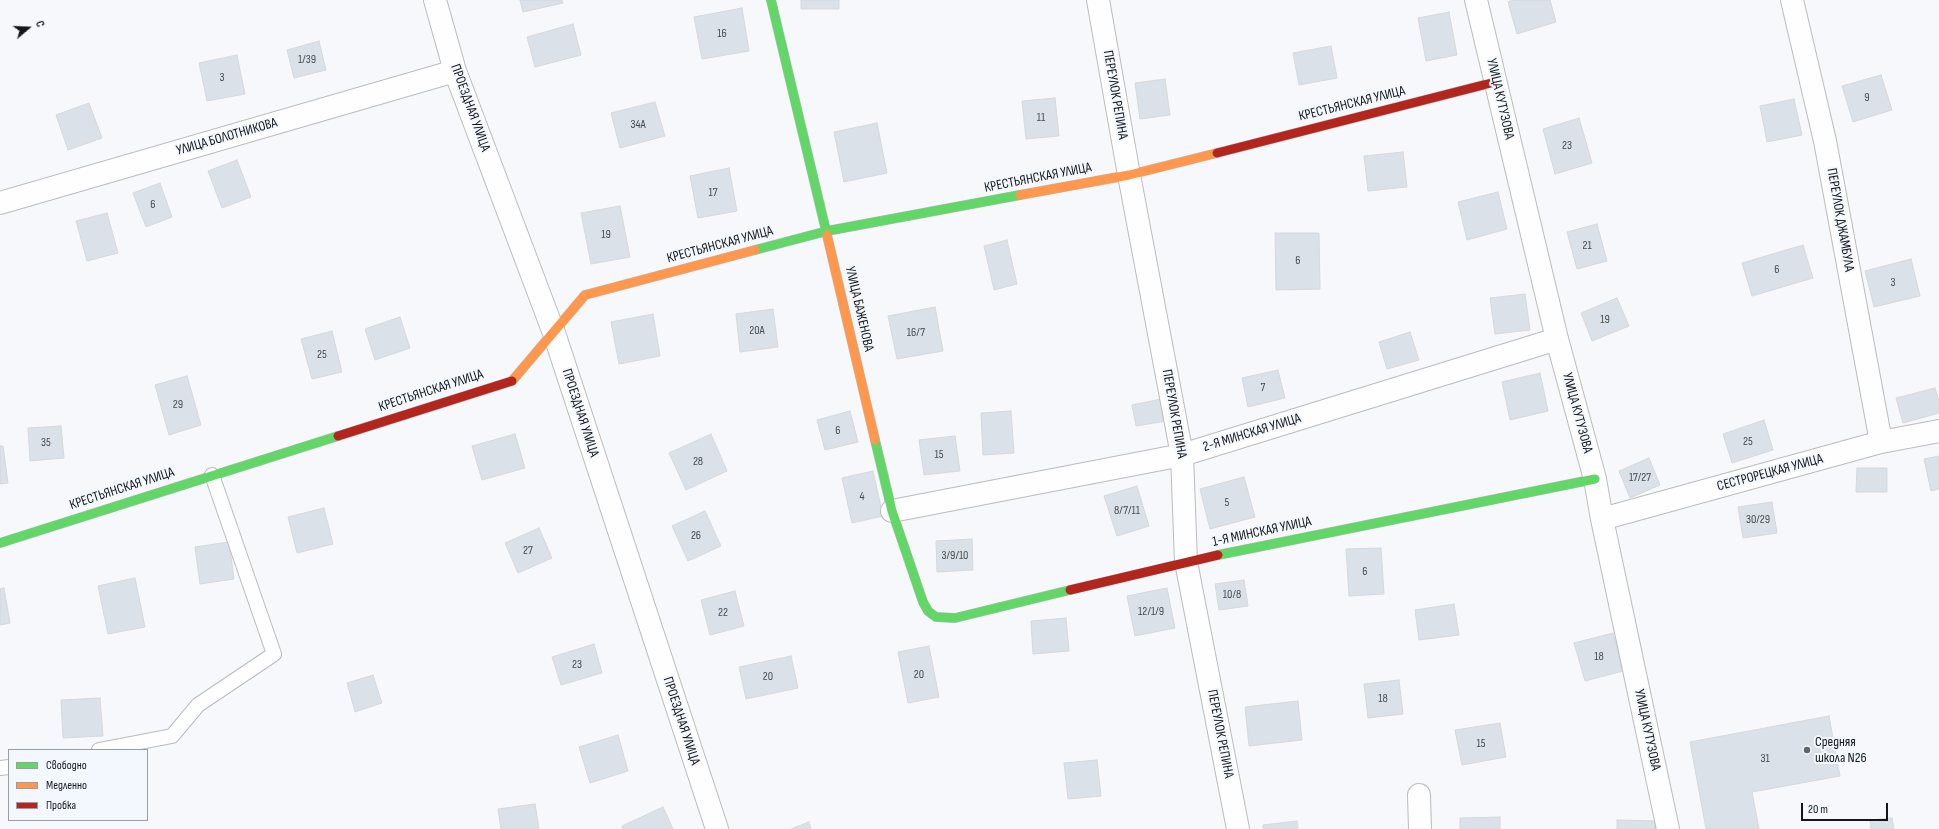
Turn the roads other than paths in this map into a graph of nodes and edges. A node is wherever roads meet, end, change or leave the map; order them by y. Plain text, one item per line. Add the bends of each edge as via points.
1 (435, 0) edge
2 (771, 0) edge
3 (1098, 0) edge
4 (1476, 0) edge
5 (1792, 0) edge
6 (455, 71) junction
7 (1496, 82) junction
8 (1129, 175) junction
9 (0, 203) edge
10 (827, 232) junction
11 (554, 333) junction
12 (1558, 339) junction
13 (1939, 431) edge
14 (1881, 442) junction
15 (1182, 455) junction
16 (212, 475) junction
17 (1595, 479) junction
18 (892, 511) junction
19 (1602, 519) junction
20 (0, 542) edge
21 (1186, 562) junction
22 (936, 618) joint
23 (104, 749) edge
24 (1419, 795) dead end
25 (717, 829) edge
26 (1238, 829) edge
27 (1420, 829) edge
28 (1668, 829) edge

1 - 6 street, ПРОЕЗДНАЯ УЛИЦА
2 - 10 street, УЛИЦА БАЖЕНОВА
3 - 8 street, ПЕРЕУЛОК РЕПИНА
4 - 7 street, УЛИЦА КУТУЗОВА
5 - 14 street, ПЕРЕУЛОК ДЖАМБУЛА via 1825,141
6 - 9 street, УЛИЦА БОЛОТНИКОВА
6 - 11 street, ПРОЕЗДНАЯ УЛИЦА
7 - 8 street, КРЕСТЬЯНСКАЯ УЛИЦА
7 - 12 street, УЛИЦА КУТУЗОВА
8 - 10 street, КРЕСТЬЯНСКАЯ УЛИЦА
8 - 15 street, ПЕРЕУЛОК РЕПИНА
10 - 11 street, КРЕСТЬЯНСКАЯ УЛИЦА via 585,295
10 - 18 street, УЛИЦА БАЖЕНОВА
11 - 16 street, КРЕСТЬЯНСКАЯ УЛИЦА via 514,380
11 - 25 street, ПРОЕЗДНАЯ УЛИЦА
12 - 15 street, 2-Я МИНСКАЯ УЛИЦА
12 - 17 street, УЛИЦА КУТУЗОВА
13 - 14 street, СЕСТРОРЕЦКАЯ УЛИЦА
14 - 19 street, СЕСТРОРЕЦКАЯ УЛИЦА
15 - 18 street, 2-Я МИНСКАЯ УЛИЦА
15 - 21 street, ПЕРЕУЛОК РЕПИНА
16 - 20 street, КРЕСТЬЯНСКАЯ УЛИЦА
16 - 23 lane via 274,654 198,705 172,736
17 - 19 street, УЛИЦА КУТУЗОВА
17 - 21 street, 1-Я МИНСКАЯ УЛИЦА
18 - 22 street, УЛИЦА БАЖЕНОВА via 923,602
19 - 28 street, УЛИЦА КУТУЗОВА
21 - 22 street, 1-Я МИНСКАЯ УЛИЦА via 955,618
21 - 26 street, ПЕРЕУЛОК РЕПИНА
24 - 27 street

